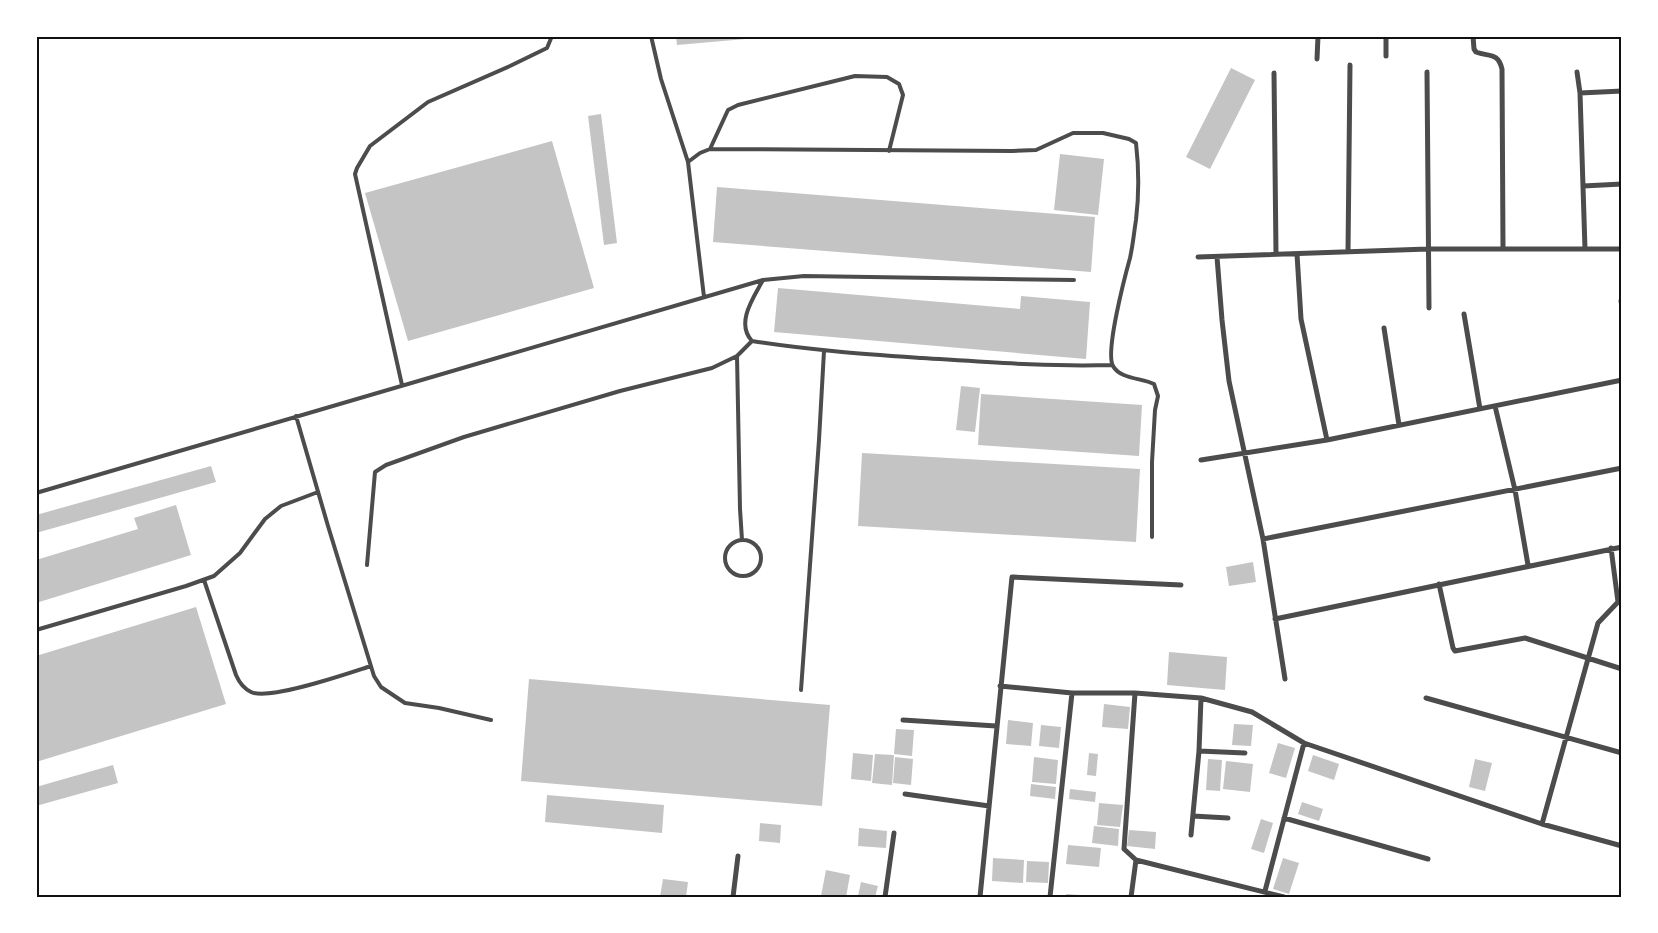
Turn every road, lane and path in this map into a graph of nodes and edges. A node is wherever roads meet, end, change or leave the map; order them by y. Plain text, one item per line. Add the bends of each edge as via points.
1 (552, 36) edge
2 (651, 36) edge
3 (1318, 36) edge
4 (1386, 36) edge
5 (1473, 36) edge
6 (1386, 56) dead end
7 (1317, 59) dead end
8 (1350, 65) dead end
9 (1427, 72) dead end
10 (1577, 72) dead end
11 (1274, 73) dead end
12 (1622, 91) edge
13 (1580, 93) junction
14 (710, 149) junction
15 (889, 151) junction
16 (688, 162) junction
17 (1622, 184) edge
18 (1583, 186) junction
19 (1428, 249) junction
20 (1503, 249) junction
21 (1585, 249) junction
22 (1622, 249) edge
23 (1348, 252) junction
24 (1276, 254) junction
25 (1297, 254) junction
26 (1217, 257) junction
27 (1198, 258) dead end
28 (763, 280) junction
29 (1074, 280) dead end
30 (704, 297) junction
31 (1429, 308) dead end
32 (1464, 314) dead end
33 (1384, 328) dead end
34 (752, 341) junction
35 (824, 351) junction
36 (737, 356) junction
37 (1112, 366) junction
38 (1622, 380) edge
39 (402, 385) junction
40 (1495, 406) junction
41 (1480, 409) junction
42 (296, 416) junction
43 (1399, 425) junction
44 (1327, 440) junction
45 (1244, 453) junction
46 (1201, 460) dead end
47 (1622, 468) edge
48 (1515, 490) junction
49 (318, 492) junction
50 (36, 493) edge
51 (1152, 537) dead end
52 (1263, 539) junction
53 (742, 540) junction
54 (1622, 547) edge
55 (1611, 548) junction
56 (367, 565) dead end
57 (1528, 565) junction
58 (204, 580) junction
59 (1439, 584) junction
60 (1181, 585) dead end
61 (1276, 619) junction
62 (36, 630) edge
63 (1588, 659) junction
64 (371, 666) junction
65 (1622, 669) edge
66 (1284, 679) dead end
67 (1000, 686) junction
68 (801, 690) dead end
69 (1072, 693) junction
70 (1135, 693) junction
71 (1201, 698) junction
72 (1426, 698) dead end
73 (491, 720) dead end
74 (903, 720) dead end
75 (996, 726) junction
76 (1566, 737) junction
77 (1304, 742) junction
78 (1199, 751) junction
79 (1245, 753) dead end
80 (1622, 753) edge
81 (906, 794) dead end
82 (989, 806) junction
83 (1193, 816) junction
84 (1228, 818) dead end
85 (1284, 818) junction
86 (1542, 824) junction
87 (894, 833) dead end
88 (1191, 835) dead end
89 (1622, 846) edge
90 (738, 856) dead end
91 (1428, 859) dead end
92 (1136, 860) junction
93 (1266, 891) junction
94 (732, 897) edge
95 (885, 897) edge
96 (980, 897) edge
97 (1050, 897) edge
98 (1131, 897) edge
99 (1284, 897) edge

1 - 39 lane via 547,48 428,102 370,146 357,168 355,174
2 - 16 lane via 661,79
3 - 7 street
4 - 6 street
5 - 20 street via 1476,52 1496,57 1502,69
8 - 23 street
9 - 19 street
10 - 13 street
11 - 24 street
12 - 13 street
13 - 18 street
14 - 15 lane
14 - 15 lane via 728,110 855,76 887,77 899,84 903,95
14 - 16 lane
15 - 37 lane via 1036,150 1073,134 1103,132 1136,144 1136,219 1117,312
16 - 30 lane
17 - 18 street
18 - 21 street
19 - 20 street
19 - 23 street
19 - 31 street
20 - 21 street
21 - 22 street
23 - 25 street
24 - 25 street
24 - 26 street
25 - 44 street via 1301,319
26 - 27 street
26 - 45 street via 1229,381
28 - 29 lane via 804,276
28 - 30 lane
28 - 34 lane via 745,321
30 - 39 lane
32 - 41 street
33 - 43 street
34 - 35 lane
34 - 36 lane
35 - 37 lane
35 - 68 lane
36 - 53 lane
36 - 56 lane via 712,368 620,391 386,464 375,472
37 - 51 lane via 1128,377 1154,384 1158,396 1152,462
38 - 40 street
39 - 42 lane
40 - 41 street
40 - 48 street
41 - 43 street
42 - 49 lane
42 - 50 lane
43 - 44 street
44 - 45 street
45 - 46 street
45 - 52 street
47 - 48 street
48 - 52 street
48 - 57 street
49 - 58 lane via 281,506 264,519 240,553 214,576
49 - 64 lane
52 - 61 street
53 - 53 lane via 754,544 761,559 757,570 747,576 730,571 725,560 731,544
54 - 55 street
55 - 57 street
55 - 63 street via 1618,602 1598,623
57 - 59 street
58 - 62 lane
58 - 64 lane via 236,675 252,693 281,693
59 - 61 street
59 - 63 street via 1455,651 1524,638
60 - 67 street via 1012,576
61 - 66 street
63 - 65 street
63 - 76 street
64 - 73 lane via 382,687 405,703
67 - 69 street
67 - 75 street
69 - 70 street
69 - 97 street
70 - 71 street
70 - 92 street via 1124,849
71 - 77 street via 1252,712
71 - 78 street
72 - 76 street
74 - 75 street
75 - 82 street
76 - 80 street
76 - 86 street
77 - 85 street
77 - 86 street
78 - 79 street
78 - 83 street
81 - 82 street
82 - 96 street
83 - 84 street
83 - 88 street
85 - 91 street
85 - 93 street
86 - 89 street
87 - 95 street
90 - 94 street
92 - 93 street
92 - 98 street
93 - 99 street

